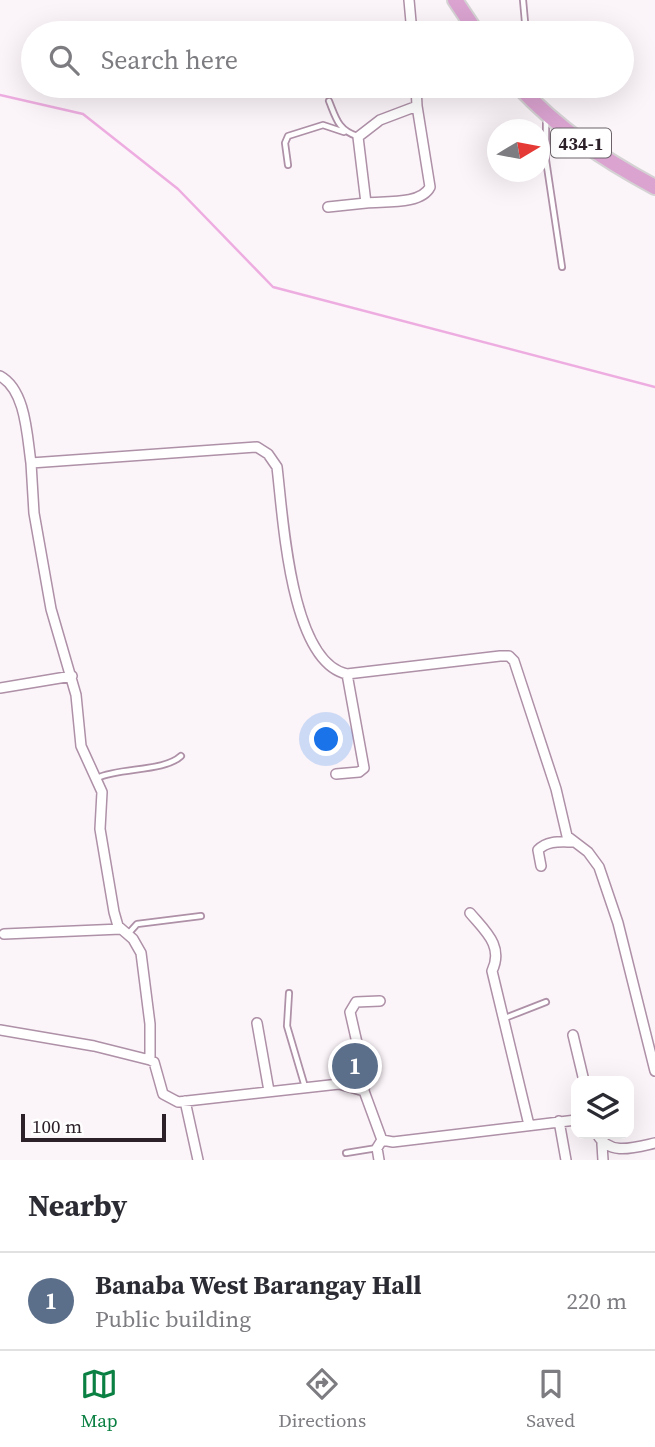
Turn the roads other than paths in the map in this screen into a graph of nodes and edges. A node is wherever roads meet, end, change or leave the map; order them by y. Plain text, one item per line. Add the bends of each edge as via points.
1 (409, 0) edge
2 (455, 0) edge
3 (523, 0) edge
4 (411, 21) edge
5 (469, 21) edge
6 (525, 21) edge
7 (417, 98) edge
8 (528, 98) edge
9 (329, 101) dead end
10 (418, 106) junction
11 (546, 117) junction
12 (344, 132) junction
13 (358, 137) junction
14 (288, 165) dead end
15 (655, 187) edge
16 (366, 203) junction
17 (328, 207) dead end
18 (562, 267) dead end
19 (0, 376) edge
20 (31, 463) junction
21 (347, 674) junction
22 (72, 676) junction
23 (0, 688) edge
24 (181, 756) dead end
25 (336, 774) dead end
26 (96, 778) junction
27 (575, 842) junction
28 (541, 866) dead end
29 (470, 913) dead end
30 (201, 916) dead end
31 (124, 932) junction
32 (4, 934) dead end
33 (289, 993) dead end
34 (380, 1001) dead end
35 (546, 1002) dead end
36 (504, 1019) junction
37 (257, 1023) dead end
38 (0, 1030) edge
39 (573, 1035) dead end
40 (150, 1060) junction
41 (655, 1071) edge
42 (583, 1076) edge
43 (305, 1087) junction
44 (269, 1091) junction
45 (363, 1091) junction
46 (185, 1101) junction
47 (571, 1120) edge
48 (559, 1121) junction
49 (528, 1125) junction
50 (600, 1139) edge
51 (655, 1143) edge
52 (379, 1144) junction
53 (602, 1144) junction
54 (346, 1153) dead end
55 (198, 1160) edge
56 (379, 1160) edge
57 (566, 1160) edge
58 (603, 1160) edge

1 - 4 street
2 - 5 main road
3 - 6 lane
7 - 10 street
8 - 11 main road, 434-1
9 - 12 lane
10 - 13 street via 380,120
10 - 16 street via 428,192
11 - 15 main road, 434-1 via 590,150
11 - 18 lane via 546,160
12 - 13 lane
12 - 14 lane via 323,125 288,136
13 - 16 street
16 - 17 street
19 - 20 street via 16,391
20 - 21 street via 257,447 268,454 277,467 301,618 325,664
20 - 22 street via 51,609
21 - 25 street via 364,768
21 - 27 street via 509,656 518,668 568,836
22 - 23 street
22 - 26 street via 82,746
24 - 26 lane
26 - 31 street via 102,792 100,829 114,912
27 - 28 street via 541,847
27 - 41 street via 599,867
29 - 36 street via 495,944 497,960 492,971
30 - 31 lane via 137,924
31 - 32 street
31 - 40 street via 141,953
33 - 43 lane via 286,1026
34 - 45 street via 356,1002 350,1012 365,1078
35 - 36 lane
36 - 49 street
37 - 44 street
38 - 40 street
39 - 42 street
40 - 46 street via 163,1094
43 - 44 street
43 - 45 street via 338,1084
44 - 46 street
45 - 52 street
46 - 55 street
47 - 48 street
48 - 49 street
48 - 57 street
49 - 52 street
50 - 53 street
51 - 53 street via 619,1150
52 - 54 lane
52 - 56 street
53 - 58 street

